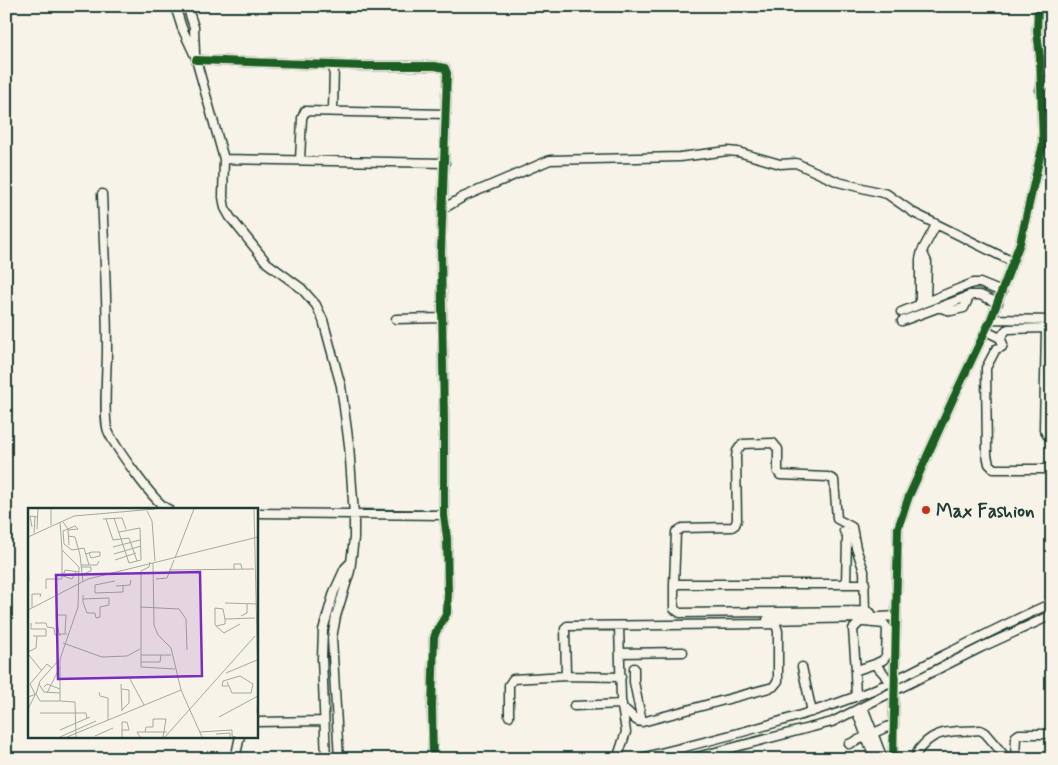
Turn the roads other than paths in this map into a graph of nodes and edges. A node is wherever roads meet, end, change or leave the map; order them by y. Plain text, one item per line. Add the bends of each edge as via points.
1 (175, 6) edge
2 (187, 6) edge
3 (1038, 6) edge
4 (195, 58) junction
5 (334, 65) junction
6 (1052, 78) edge
7 (1040, 90) junction
8 (333, 111) junction
9 (446, 114) junction
10 (1052, 129) edge
11 (1043, 144) junction
12 (224, 158) junction
13 (300, 160) junction
14 (445, 163) junction
15 (102, 194) dead end
16 (443, 209) junction
17 (936, 225) junction
18 (1013, 262) junction
19 (977, 283) junction
20 (1002, 292) junction
21 (974, 294) junction
22 (926, 301) junction
23 (998, 303) junction
24 (937, 308) junction
25 (901, 312) dead end
26 (442, 318) junction
27 (396, 319) dead end
28 (991, 319) junction
29 (1052, 320) edge
30 (902, 321) dead end
31 (1049, 328) edge
32 (986, 331) junction
33 (1000, 338) junction
34 (981, 342) junction
35 (996, 348) junction
36 (1052, 436) edge
37 (1052, 470) edge
38 (166, 508) edge
39 (258, 512) edge
40 (444, 514) junction
41 (354, 515) junction
42 (844, 530) dead end
43 (351, 562) junction
44 (674, 584) junction
45 (846, 584) junction
46 (864, 584) junction
47 (1052, 603) edge
48 (1052, 615) edge
49 (896, 616) junction
50 (864, 618) junction
51 (762, 620) dead end
52 (619, 626) junction
53 (683, 652) dead end
54 (620, 653) junction
55 (875, 664) junction
56 (802, 667) dead end
57 (634, 668) dead end
58 (856, 671) junction
59 (566, 676) junction
60 (621, 677) junction
61 (892, 682) junction
62 (894, 692) junction
63 (856, 697) junction
64 (574, 706) dead end
65 (622, 706) junction
66 (860, 708) junction
67 (812, 712) junction
68 (509, 716) dead end
69 (324, 720) junction
70 (258, 722) edge
71 (642, 722) junction
72 (894, 724) junction
73 (869, 734) junction
74 (1052, 734) edge
75 (240, 738) edge
76 (849, 744) dead end
77 (878, 758) edge
78 (235, 759) edge
79 (326, 759) edge
80 (339, 759) edge
81 (433, 759) edge
82 (617, 759) edge
83 (637, 759) edge
84 (689, 759) edge
85 (893, 759) edge
86 (914, 759) edge
87 (1003, 759) edge
88 (1015, 759) edge

1 - 4 street
2 - 4 street via 194,27
3 - 7 street
4 - 5 street
4 - 12 street
5 - 8 street
5 - 9 street via 445,68
6 - 7 street
7 - 11 street
8 - 9 street
8 - 13 street via 305,111
9 - 14 street
10 - 11 street
11 - 18 street
12 - 13 street
12 - 41 street via 223,197 230,217 267,263 301,288 316,305 323,320 341,386
13 - 14 street
14 - 16 street
15 - 38 street via 108,431 138,476
16 - 17 street via 463,197 550,160 680,157 728,151 780,164 796,163 838,182 887,194
16 - 26 street
17 - 18 street
17 - 22 street via 920,260
18 - 20 street
19 - 20 street
19 - 21 street
19 - 22 street
20 - 23 street
21 - 23 street
21 - 24 street
22 - 24 street
22 - 25 street
23 - 28 street
24 - 30 street
26 - 27 street
26 - 40 street
28 - 29 street
28 - 32 street
31 - 33 street via 1008,328
31 - 36 street via 1044,429 1047,435
32 - 33 street
32 - 34 street
33 - 35 street via 1002,347
34 - 35 street
34 - 49 street via 902,515 896,539
35 - 37 street via 986,368 988,464 994,468
39 - 41 street
40 - 41 street
40 - 81 street via 448,604 434,638
41 - 43 street
42 - 45 street via 847,535
43 - 69 street via 334,592 322,630
43 - 80 street via 332,638
44 - 45 street
44 - 46 street via 677,531 735,525 737,451 743,444 770,443 778,448 780,475 834,480 838,519 852,528 864,571
44 - 50 street via 674,609 680,613
45 - 46 street
46 - 50 street
47 - 61 street
48 - 62 street
49 - 50 street
49 - 61 street
50 - 51 street
50 - 55 street via 887,628 885,659
50 - 58 street via 853,629
52 - 54 street
52 - 59 street via 566,627
52 - 71 street via 773,624 777,627 778,676 775,685
53 - 54 street
54 - 60 street
55 - 58 street
55 - 61 street
56 - 67 street
57 - 71 street
58 - 63 street
59 - 60 street
59 - 68 street via 513,679 509,685
60 - 65 street
61 - 62 street
61 - 63 street
62 - 66 street
62 - 72 street
63 - 67 street
64 - 65 street
65 - 71 street via 636,721
65 - 82 street via 626,732
66 - 73 street
66 - 84 street via 820,726
67 - 83 street
69 - 70 street
69 - 79 street
72 - 73 street
72 - 85 street
73 - 76 street
73 - 77 street
74 - 88 street via 1016,736
75 - 78 street
86 - 87 street via 938,733 980,730 1003,754

